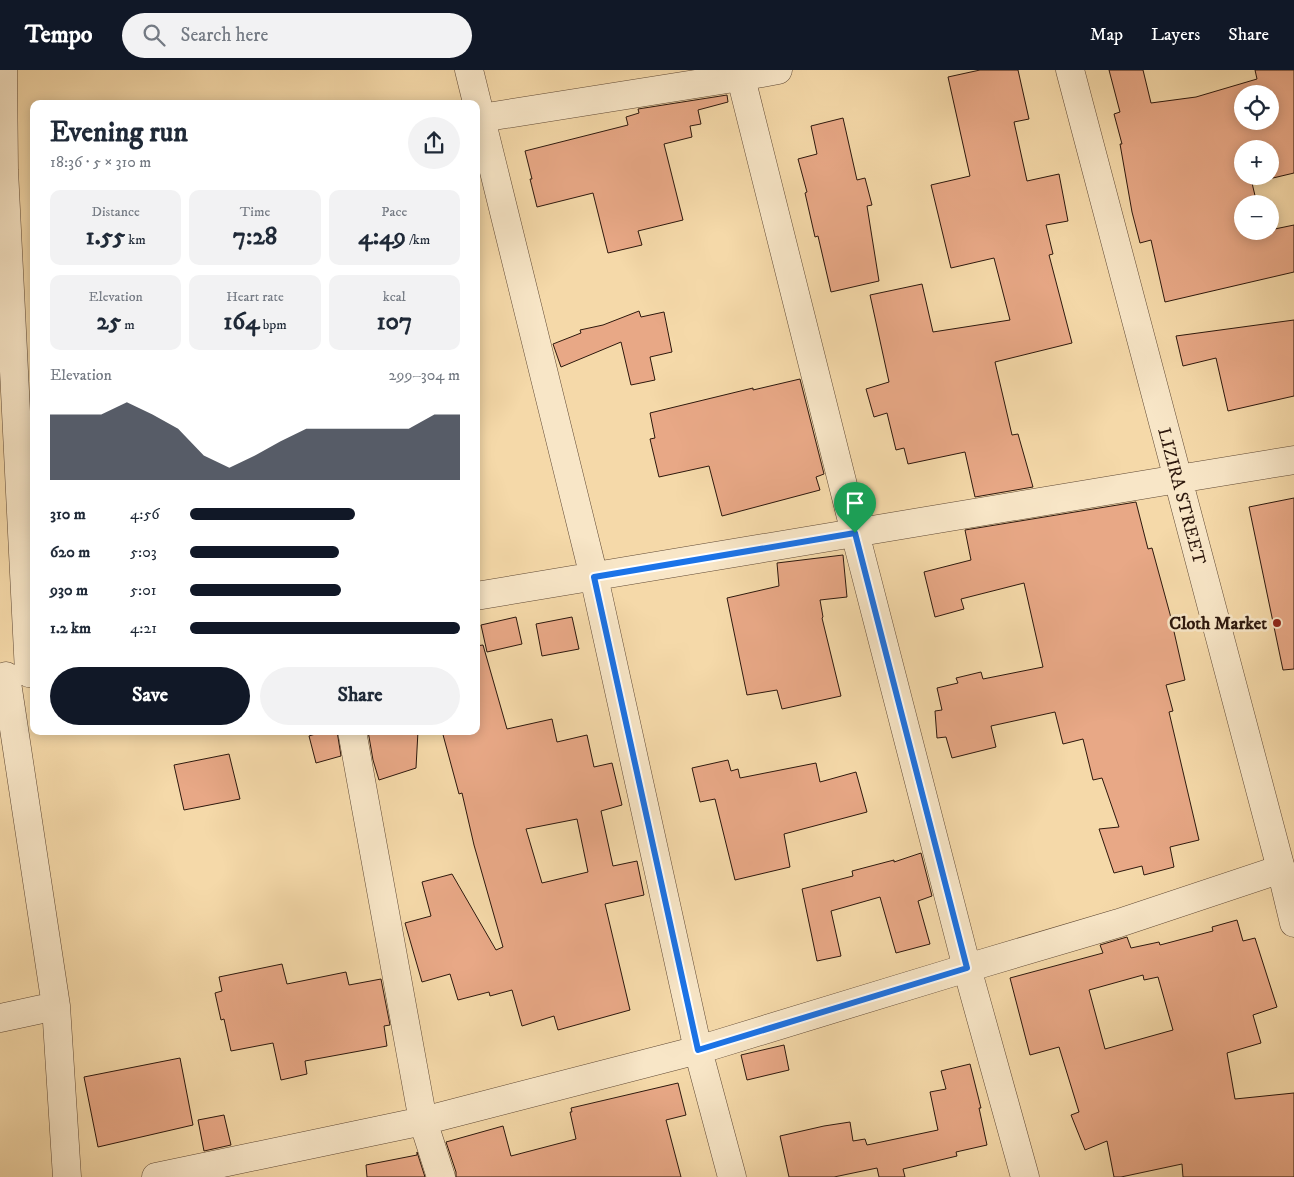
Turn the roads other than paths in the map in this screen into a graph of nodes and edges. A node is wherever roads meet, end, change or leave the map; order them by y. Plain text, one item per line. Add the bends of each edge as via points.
1 (3, 70) edge
2 (469, 70) edge
3 (778, 70) edge
4 (1070, 70) edge
5 (740, 74) edge
6 (476, 100) edge
7 (480, 114) edge
8 (481, 118) junction
9 (2, 171) edge
10 (1294, 460) edge
11 (1178, 479) junction
12 (855, 533) junction
13 (594, 577) junction
14 (480, 595) edge
15 (17, 675) edge
16 (353, 735) edge
17 (1281, 869) junction
18 (1294, 923) edge
19 (967, 968) junction
20 (56, 1006) junction
21 (0, 1018) edge
22 (698, 1050) junction
23 (423, 1121) junction
24 (67, 1177) edge
25 (156, 1177) edge
26 (441, 1177) edge
27 (732, 1177) edge
28 (1025, 1177) edge

1 - 9 street
2 - 6 street
3 - 5 street
4 - 11 street, LIZIRA STREET
5 - 8 street
5 - 12 street
7 - 8 street
8 - 13 street
9 - 15 street
10 - 11 street
11 - 12 street
11 - 17 street, LIZIRA STREET
12 - 13 street
12 - 19 street
13 - 14 street
13 - 22 street
15 - 20 street
16 - 23 street
17 - 18 street, LIZIRA STREET
17 - 19 street via 1119,923
19 - 22 street
19 - 28 street
20 - 21 street
20 - 24 street
22 - 23 street
22 - 27 street
23 - 25 street
23 - 26 street

